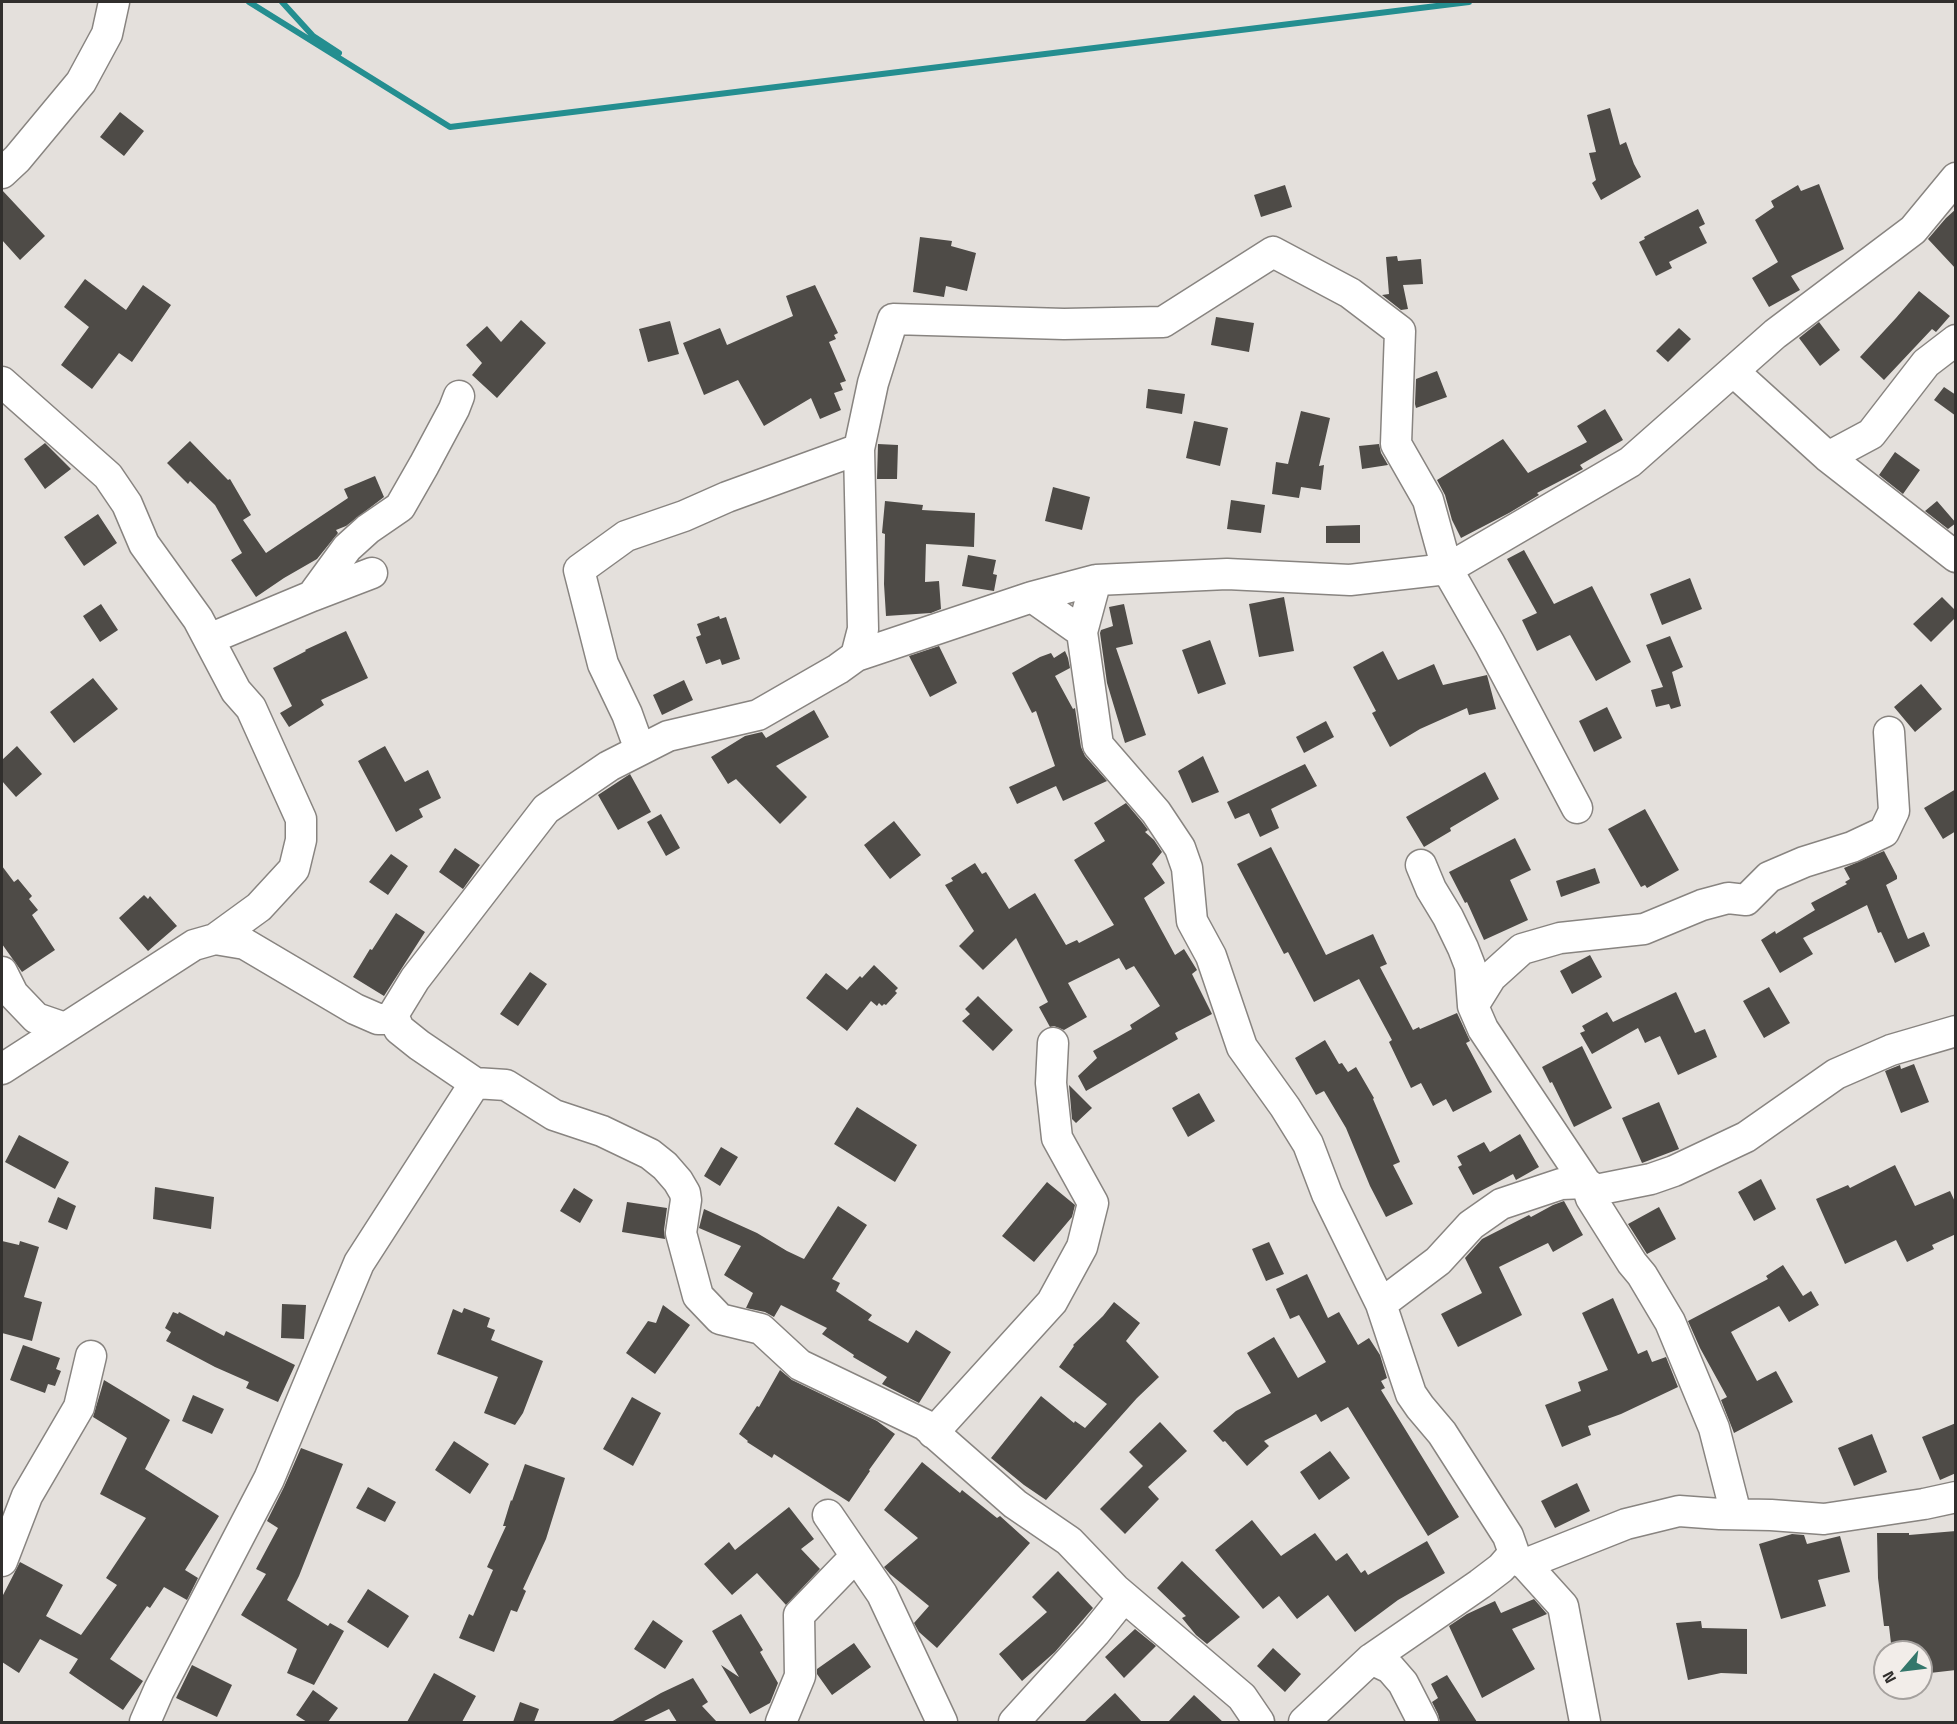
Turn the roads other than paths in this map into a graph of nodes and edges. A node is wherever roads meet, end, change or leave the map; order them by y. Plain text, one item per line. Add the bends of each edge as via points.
1 (114, 2) edge
2 (2, 173) edge
3 (1956, 178) edge
4 (1956, 340) edge
5 (1732, 371) junction
6 (2, 382) edge
7 (459, 396) dead end
8 (859, 449) junction
9 (1828, 457) junction
10 (1956, 557) edge
11 (1447, 569) junction
12 (372, 573) dead end
13 (1096, 580) junction
14 (312, 596) junction
15 (1032, 597) junction
16 (1082, 632) junction
17 (209, 639) junction
18 (856, 656) junction
19 (1889, 732) dead end
20 (640, 750) junction
21 (1577, 808) dead end
22 (1421, 865) dead end
23 (215, 939) junction
24 (2, 972) edge
25 (1473, 1006) junction
26 (393, 1015) junction
27 (65, 1028) junction
28 (1956, 1031) edge
29 (1053, 1043) dead end
30 (2, 1069) edge
31 (475, 1083) junction
32 (1586, 1183) junction
33 (1381, 1304) junction
34 (91, 1356) dead end
35 (933, 1433) junction
36 (1956, 1497) edge
37 (1736, 1514) junction
38 (828, 1515) dead end
39 (856, 1556) junction
40 (2, 1561) edge
41 (1517, 1561) junction
42 (1124, 1597) junction
43 (1371, 1659) junction
44 (145, 1722) edge
45 (781, 1722) edge
46 (942, 1722) edge
47 (1014, 1722) edge
48 (1259, 1722) edge
49 (1304, 1722) edge
50 (1423, 1722) edge
51 (1585, 1722) edge

1 - 2 street via 107,34 81,82
3 - 5 street via 1913,230
4 - 9 street via 1926,363 1871,434
5 - 9 street
5 - 11 street via 1630,462
6 - 17 street via 108,476 127,504 144,544
7 - 14 street via 400,507 347,548
8 - 11 street via 873,383 893,319 1064,324 1163,322 1273,252 1350,293 1400,331 1396,444 1428,500
8 - 18 street via 863,629
8 - 20 street via 626,536 579,570 603,664
9 - 10 street
11 - 13 street via 1350,580 1227,574
11 - 21 street
12 - 14 street
13 - 15 street
13 - 16 street
14 - 17 street
15 - 16 street
15 - 18 street
16 - 33 street via 1098,745 1156,812 1180,848 1187,868 1192,921 1211,956 1242,1047 1308,1144 1327,1194
17 - 23 street via 236,692 251,708 301,819 294,869 259,907
18 - 20 street via 758,715 668,736
19 - 25 street via 1894,811 1884,832 1769,877 1746,900 1728,898 1702,904 1644,929 1560,938 1522,949 1491,977
20 - 26 street via 546,809 415,979
22 - 25 street via 1470,966
23 - 26 street via 245,944 378,1019
23 - 27 street via 194,945
24 - 27 street via 13,994 36,1018
25 - 32 street via 1492,1044
26 - 31 street via 399,1029
27 - 30 street
28 - 32 street via 1891,1050 1836,1074 1746,1137 1674,1171 1596,1190
29 - 35 street via 1051,1083 1057,1138 1093,1203 1082,1246 1052,1302
31 - 35 street via 506,1085 554,1115 602,1131 650,1154 665,1166 685,1193 681,1233 684,1248 698,1296 720,1319 761,1329 801,1365 925,1425
31 - 44 street via 359,1263 269,1479
32 - 33 street via 1561,1184 1502,1204 1471,1225 1438,1261
32 - 37 street via 1591,1198 1670,1322 1714,1428
33 - 41 street via 1411,1394 1442,1433 1508,1536
34 - 40 street via 79,1407 27,1496
35 - 42 street via 1015,1504 1069,1541
36 - 37 street via 1824,1519
37 - 41 street via 1679,1511 1626,1524
38 - 39 street
39 - 45 street via 799,1615 800,1676
39 - 46 street via 882,1594
41 - 43 street via 1501,1568
41 - 51 street via 1563,1606
42 - 47 street
42 - 48 street via 1242,1697
43 - 49 street
43 - 50 street via 1390,1668 1403,1683

